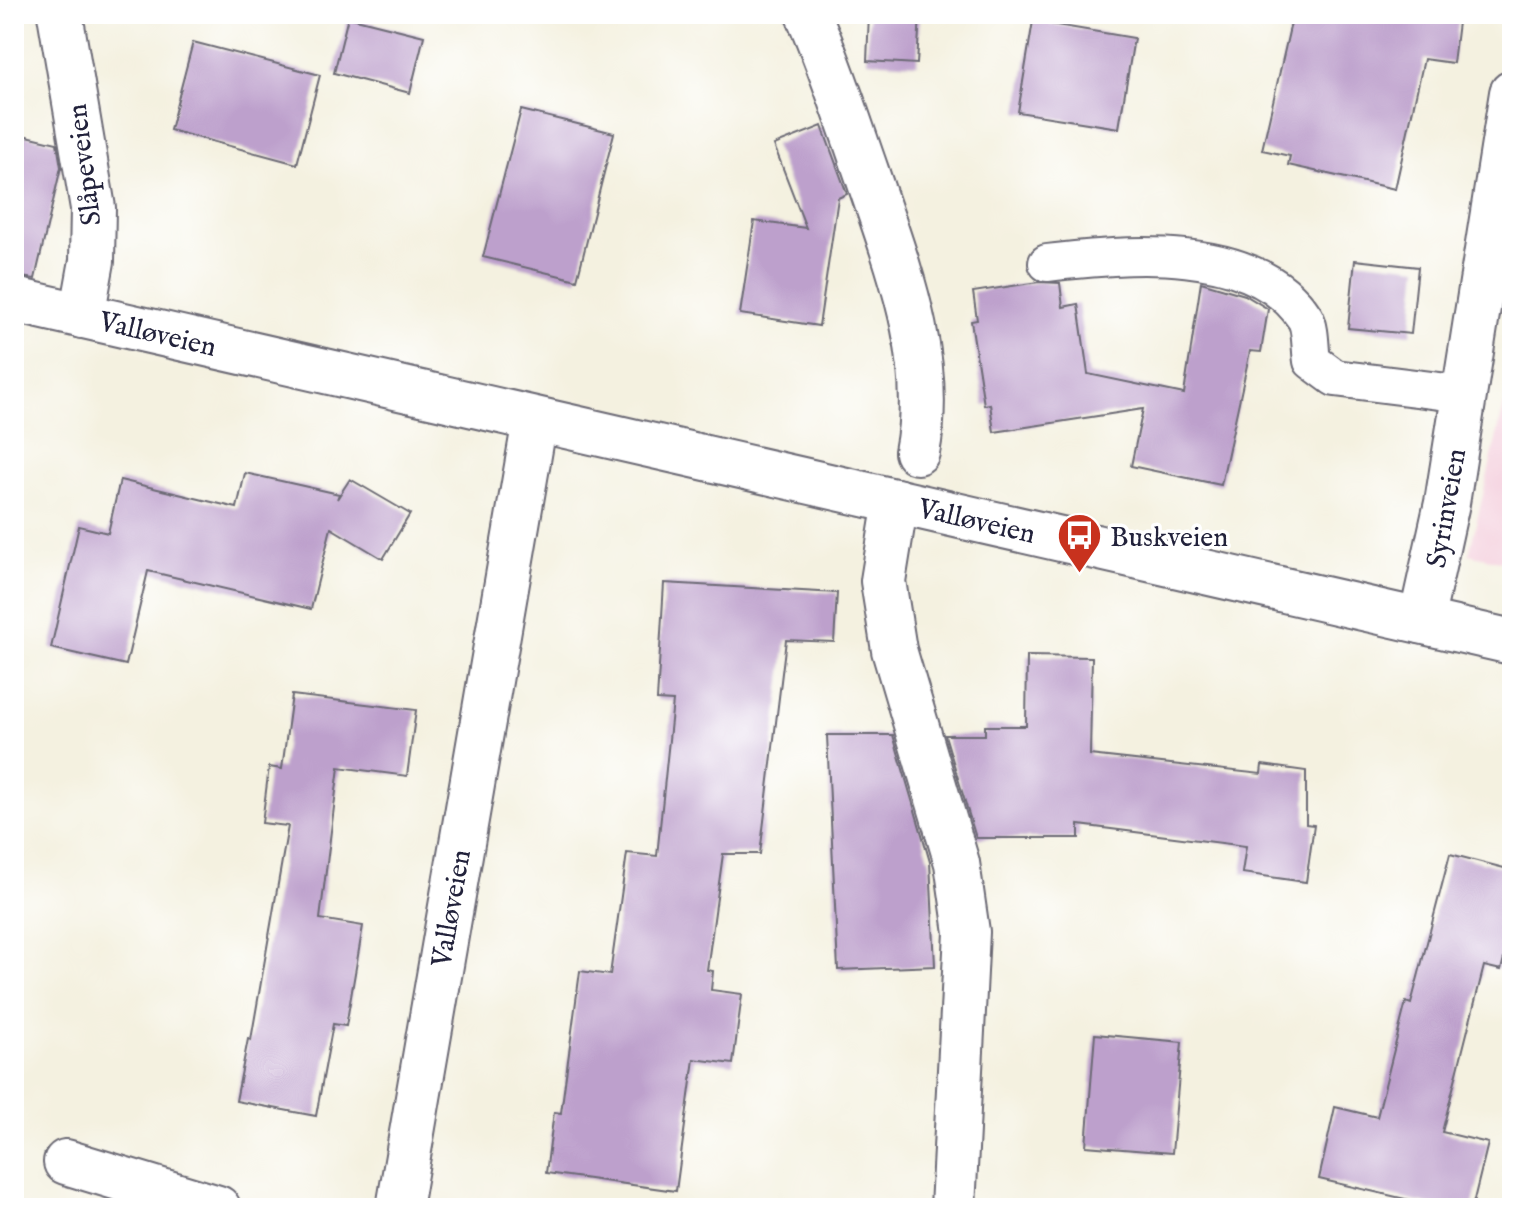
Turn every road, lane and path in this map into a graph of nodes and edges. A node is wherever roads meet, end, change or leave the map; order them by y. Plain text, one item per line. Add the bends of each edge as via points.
1 (60, 14) edge
2 (808, 14) edge
3 (1512, 93) edge
4 (1047, 263) dead end
5 (14, 300) edge
6 (82, 316) junction
7 (1464, 394) junction
8 (535, 420) junction
9 (917, 452) dead end
10 (896, 501) junction
11 (1421, 621) junction
12 (1512, 642) edge
13 (66, 1162) dead end
14 (218, 1208) edge
15 (399, 1208) edge
16 (953, 1208) edge

1 - 6 street, Slåpeveien via 93,208 92,261
2 - 9 street via 907,299 919,358
3 - 7 street, Syrinveien
4 - 7 lane via 1125,254 1202,261 1265,279 1306,320 1312,361 1335,378
5 - 6 street, Valløveien
6 - 8 street, Valløveien
7 - 11 street, Syrinveien via 1445,516
8 - 10 street, Valløveien
8 - 15 street, Valløveien
10 - 11 street, Valløveien
10 - 16 street via 883,581 894,650 957,863 967,932
11 - 12 street, Valløveien
13 - 14 street

